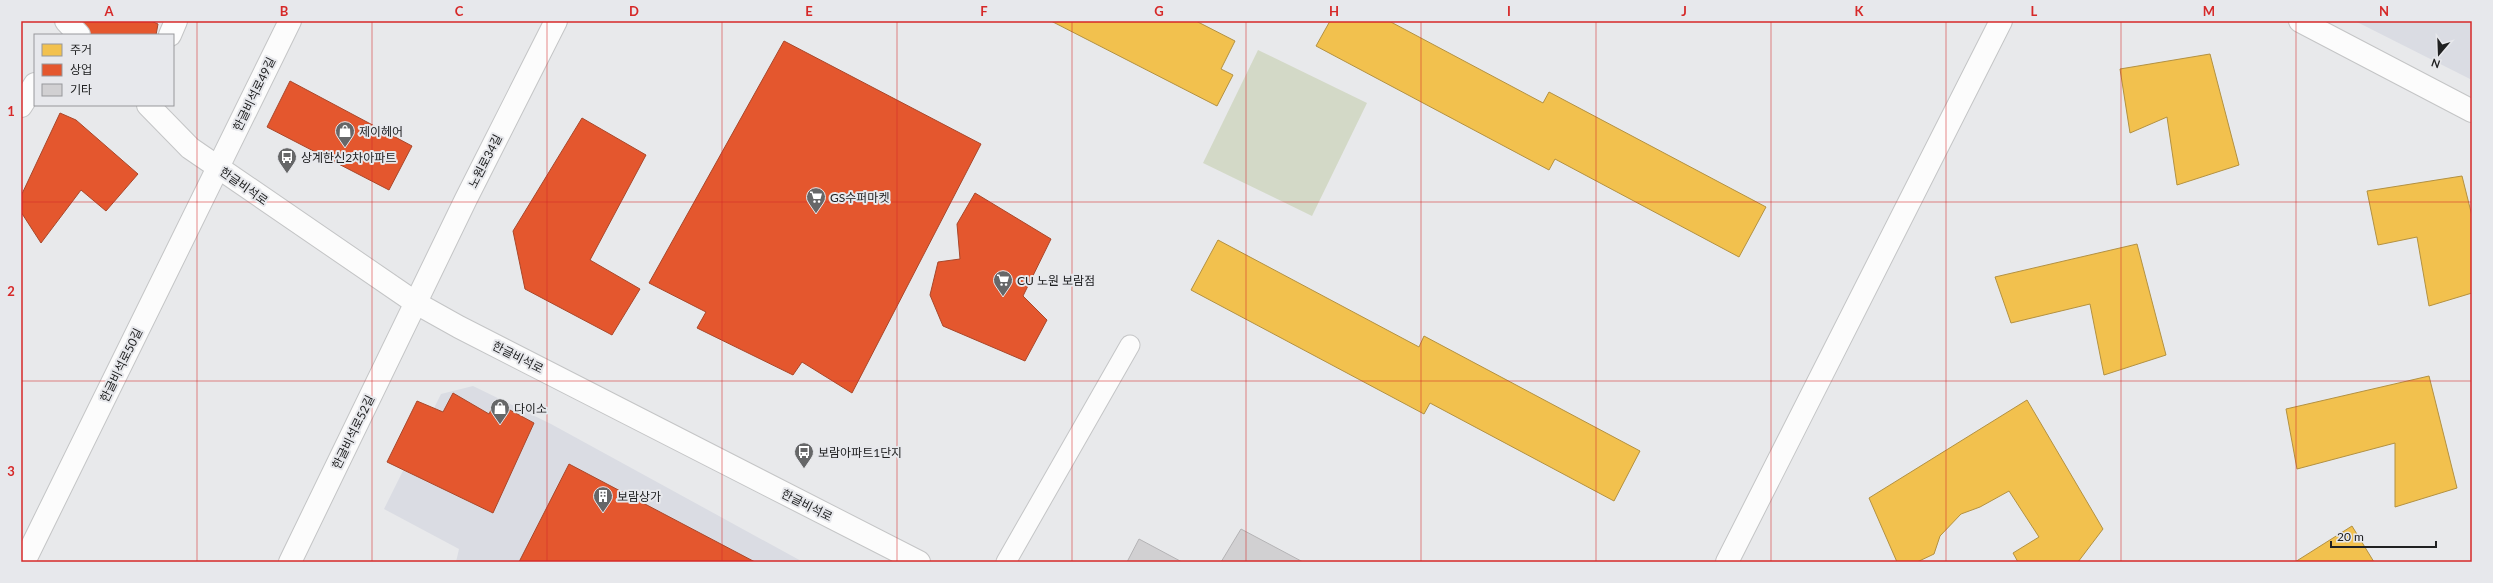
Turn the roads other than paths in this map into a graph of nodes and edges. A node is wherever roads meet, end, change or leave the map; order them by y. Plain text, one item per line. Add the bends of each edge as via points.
1 (176, 21) edge
2 (290, 21) edge
3 (556, 21) edge
4 (2001, 21) edge
5 (2300, 21) edge
6 (170, 34) edge
7 (34, 86) edge
8 (21, 106) edge
9 (149, 106) edge
10 (2472, 111) edge
11 (218, 168) junction
12 (416, 303) junction
13 (1130, 345) dead end
14 (24, 562) edge
15 (290, 562) edge
16 (919, 562) edge
17 (1006, 562) edge
18 (1726, 562) edge

1 - 6 street
2 - 11 street, 한글비석로49길
3 - 12 street, 노원로34길
4 - 18 street
5 - 10 street
7 - 8 street
9 - 11 street, 한글비석로 via 190,148
11 - 12 street, 한글비석로
11 - 14 street, 한글비석로50길
12 - 15 street, 한글비석로52길
12 - 16 street, 한글비석로
13 - 17 lane

